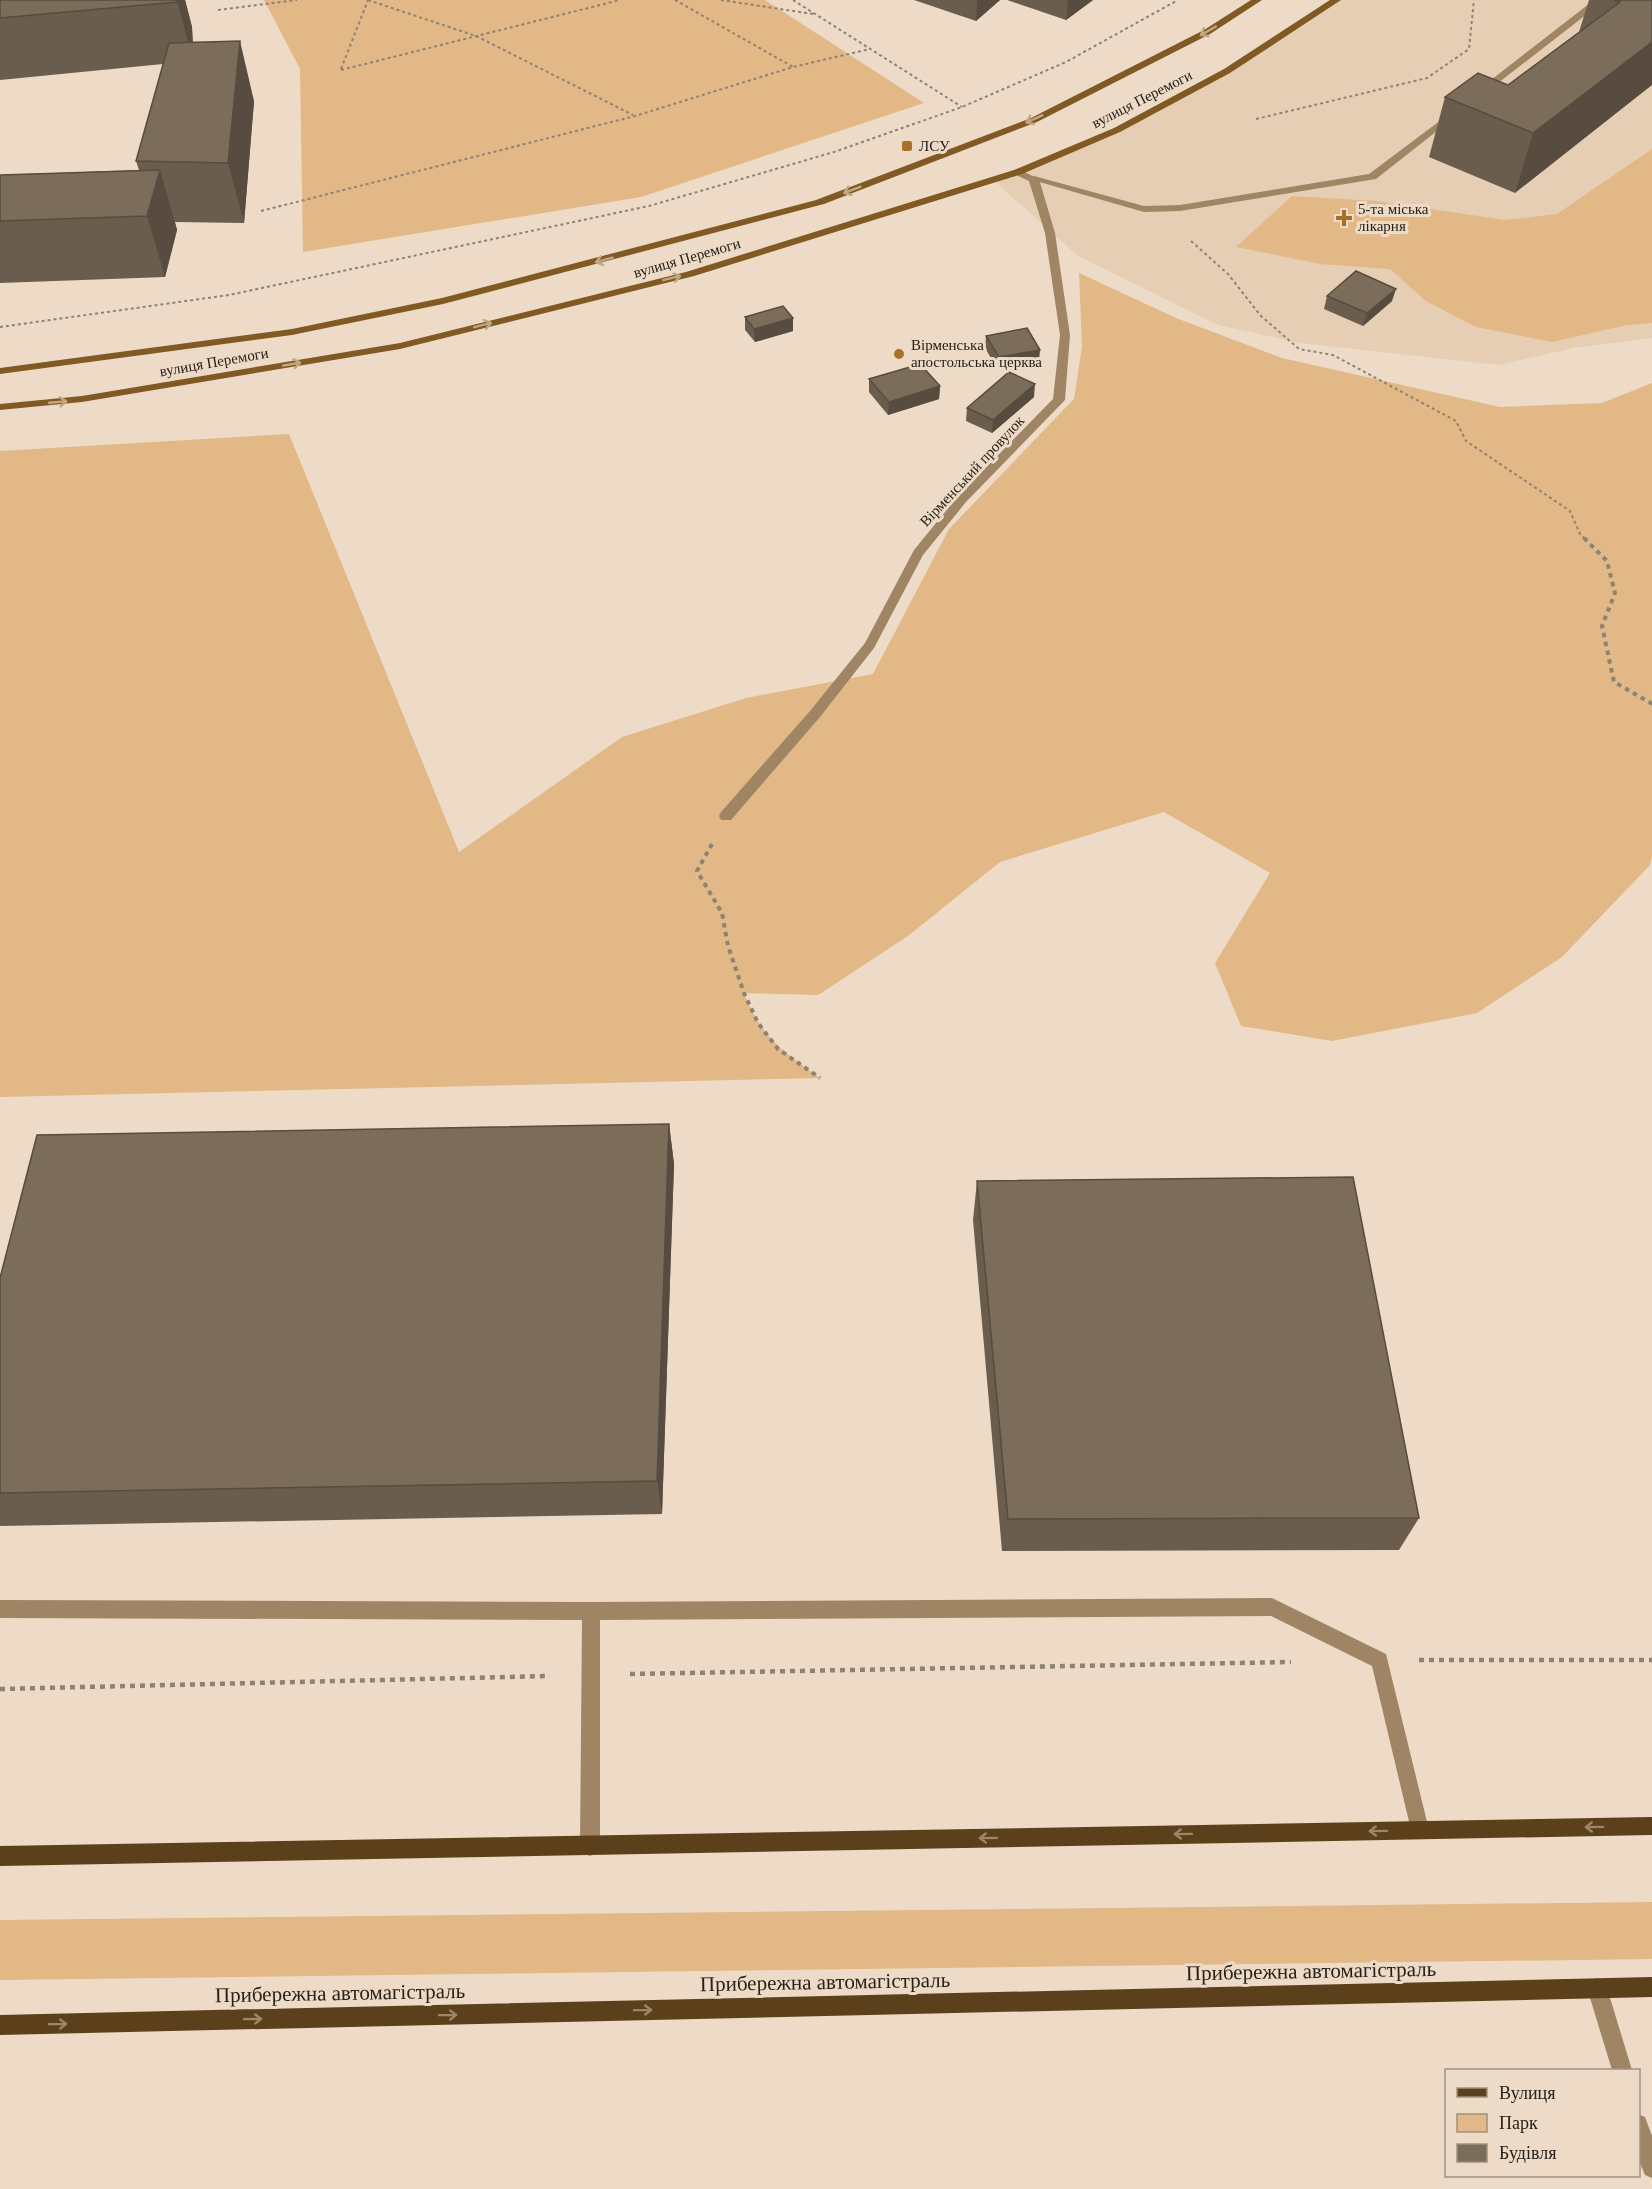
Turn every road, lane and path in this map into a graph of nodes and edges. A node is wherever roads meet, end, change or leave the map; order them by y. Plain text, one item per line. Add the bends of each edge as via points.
1 (297, 0) edge
2 (367, 0) edge
3 (620, 0) edge
4 (675, 0) edge
5 (721, 0) edge
6 (793, 0) edge
7 (1178, 0) edge
8 (1257, 0) edge
9 (1336, 0) edge
10 (1474, 0) edge
11 (1600, 0) edge
12 (218, 10) dead end
13 (815, 14) junction
14 (476, 36) junction
15 (870, 49) junction
16 (793, 68) junction
17 (1475, 96) edge
18 (1466, 104) edge
19 (962, 107) junction
20 (635, 116) junction
21 (1256, 119) dead end
22 (1018, 172) junction
23 (1034, 179) junction
24 (1144, 208) junction
25 (261, 211) dead end
26 (0, 327) edge
27 (0, 371) edge
28 (0, 407) edge
29 (1652, 706) edge
30 (726, 816) joint
31 (820, 1078) dead end
32 (0, 1609) edge
33 (591, 1611) junction
34 (1380, 1660) junction
35 (1652, 1660) edge
36 (1297, 1662) dead end
37 (591, 1675) junction
38 (0, 1689) edge
39 (1652, 1826) edge
40 (1420, 1830) junction
41 (590, 1846) junction
42 (0, 1856) edge
43 (1652, 1987) edge
44 (1597, 1988) junction
45 (0, 2025) edge
46 (1622, 2069) edge
47 (1640, 2130) edge
48 (1652, 2168) edge

1 - 12 path
2 - 14 path
2 - 14 path via 341,70
3 - 14 path
4 - 16 path
5 - 13 path
6 - 13 path
7 - 19 path via 1066,62
8 -> 27 main road, вулиця Перемоги via 1207,32 1034,120 820,202 443,301 315,327
9 - 22 main road, вулиця Перемоги via 1227,71 1170,102 1117,130
10 - 21 path via 1469,50 1427,78
11 - 17 street
13 - 15 path
14 - 20 path
15 - 16 path
15 - 19 path
16 - 20 path
18 - 24 street via 1372,177 1179,208
19 - 26 path via 834,152 649,206 229,295
20 - 25 path
22 - 23 street
28 -> 22 main road, вулиця Перемоги via 82,399 400,346 690,274
23 - 24 street
23 - 30 street, Вірменський провулок via 1050,233 1065,335 1059,400 962,499 918,552 870,645
24 - 29 path via 1174,225 1228,274 1260,315 1299,350 1333,355 1456,421 1466,441 1570,511 1580,534 1607,561 1615,594 1602,626 1614,682
30 - 31 path via 698,871 722,914 728,946 758,1023 778,1049
32 - 33 street
33 - 34 street via 1272,1607
33 - 37 street
34 - 35 path
34 - 40 street
36 - 37 path
37 - 38 path
37 - 41 street
39 -> 40 main road
40 -> 41 main road
41 - 42 main road
43 - 44 main road, Прибережна автомагістраль
45 -> 44 main road, Прибережна автомагістраль
44 - 46 street
47 - 48 street

